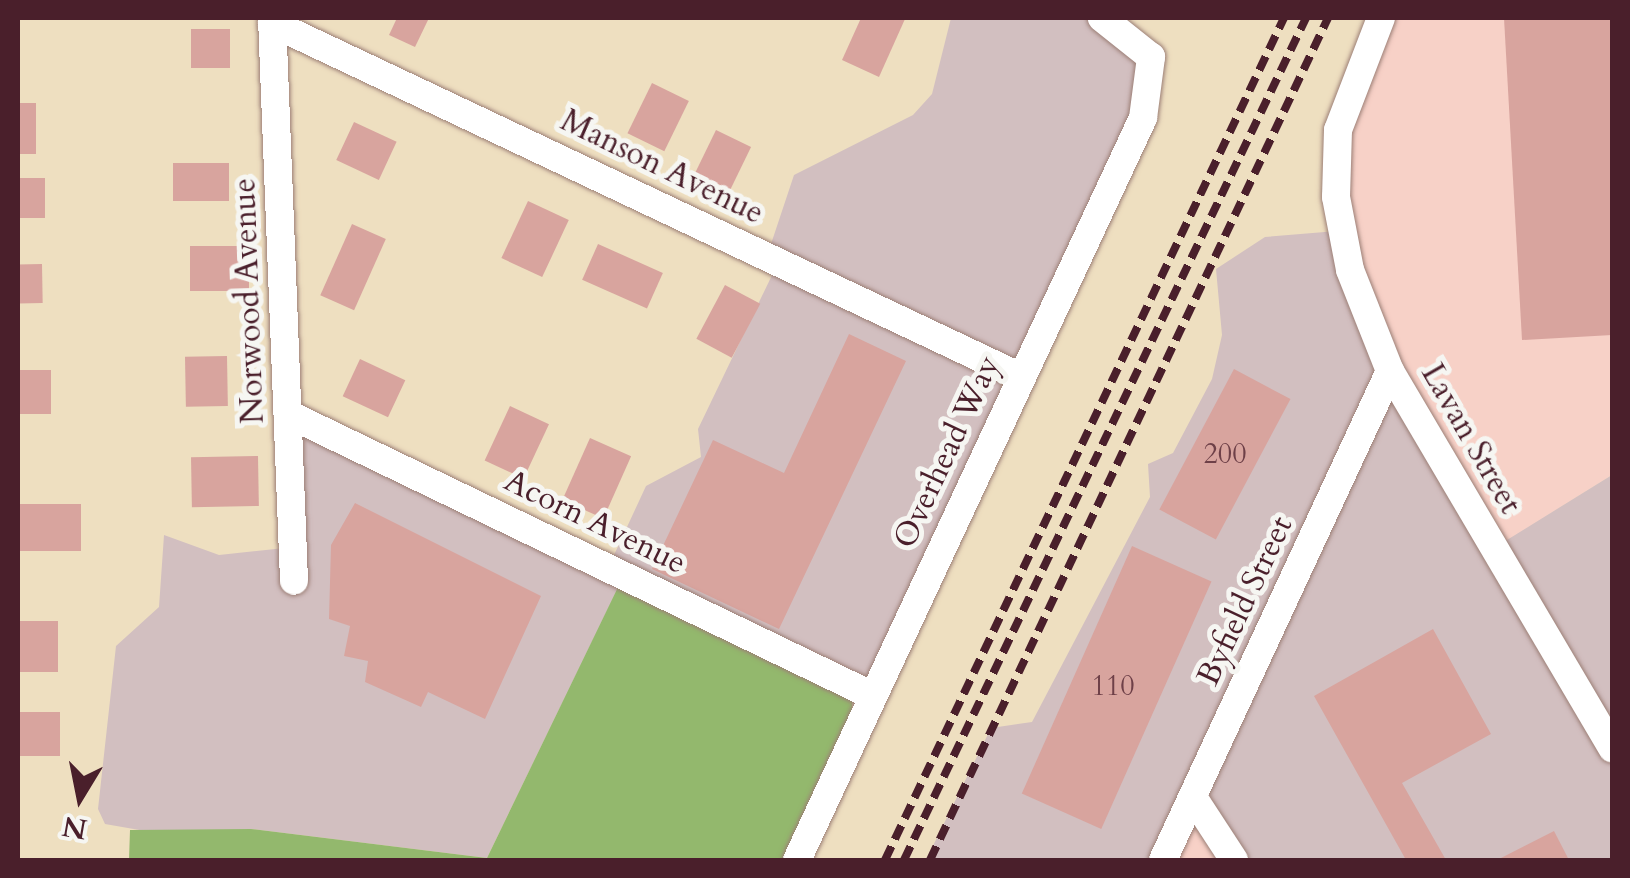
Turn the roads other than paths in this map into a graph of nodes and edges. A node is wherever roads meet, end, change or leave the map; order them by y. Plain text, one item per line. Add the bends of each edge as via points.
1 (1102, 18) edge
2 (1381, 18) edge
3 (272, 20) edge
4 (1390, 371) junction
5 (1021, 377) junction
6 (288, 414) junction
7 (294, 582) dead end
8 (871, 695) junction
9 (1612, 748) edge
10 (1194, 798) junction
11 (797, 860) edge
12 (1163, 860) edge
13 (1234, 860) edge

1 - 5 street, Overhead Way via 1141,44 1151,71 1143,118
2 - 4 street, Lavan Street via 1338,142 1338,220
3 - 5 street, Manson Avenue
3 - 6 street, Norwood Avenue
4 - 9 street, Lavan Street
4 - 10 street, Byfield Street
5 - 8 street, Overhead Way
6 - 7 street, Norwood Avenue
6 - 8 street, Acorn Avenue
8 - 11 street, Overhead Way
10 - 12 street, Byfield Street
10 - 13 street

